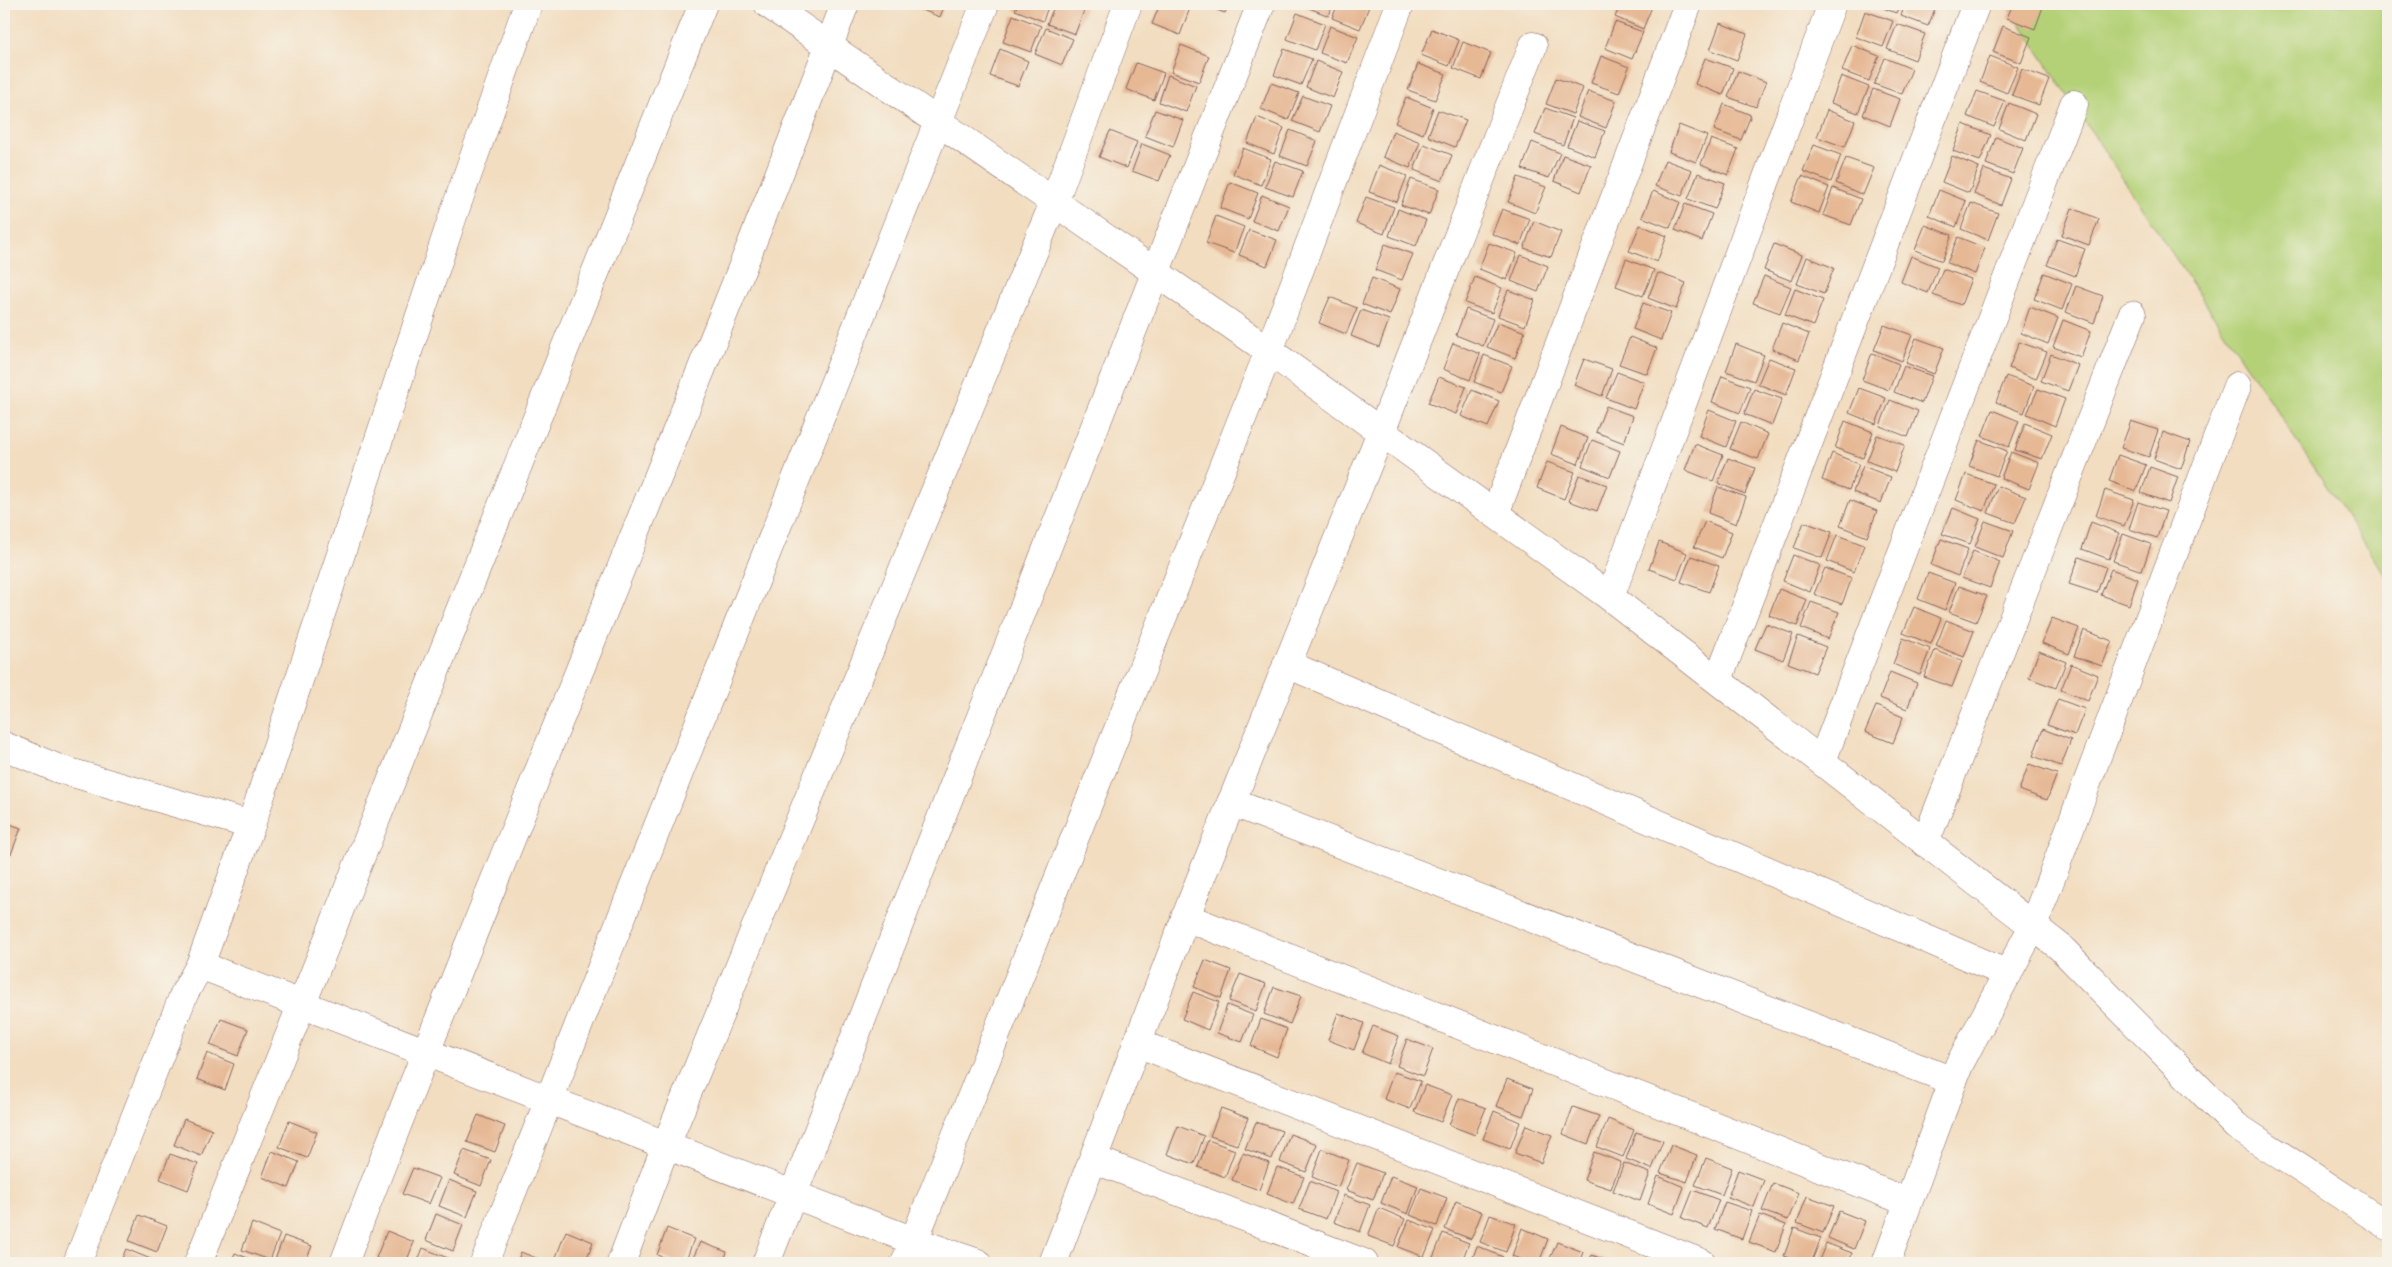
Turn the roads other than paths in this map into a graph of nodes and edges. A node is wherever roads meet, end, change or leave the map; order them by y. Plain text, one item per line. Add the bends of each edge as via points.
1 (528, 4) edge
2 (703, 4) edge
3 (768, 4) edge
4 (845, 4) edge
5 (985, 4) edge
6 (1128, 4) edge
7 (1261, 4) edge
8 (1400, 4) edge
9 (1688, 4) edge
10 (1832, 4) edge
11 (1976, 4) edge
12 (829, 46) junction
13 (1533, 46) dead end
14 (2074, 104) dead end
15 (939, 122) junction
16 (1054, 202) junction
17 (1157, 273) junction
18 (2132, 315) dead end
19 (1269, 351) junction
20 (2237, 386) dead end
21 (1381, 432) junction
22 (1495, 514) junction
23 (1610, 597) junction
24 (1287, 664) junction
25 (1718, 680) junction
26 (4, 746) edge
27 (1822, 761) junction
28 (1231, 802) junction
29 (251, 825) junction
30 (1925, 843) junction
31 (1185, 917) junction
32 (2033, 926) junction
33 (200, 965) junction
34 (2008, 974) junction
35 (300, 1004) junction
36 (1137, 1043) junction
37 (425, 1051) junction
38 (1953, 1081) junction
39 (549, 1099) junction
40 (666, 1145) junction
41 (1093, 1159) junction
42 (793, 1194) junction
43 (1908, 1202) junction
44 (2388, 1226) edge
45 (909, 1252) edge
46 (77, 1263) edge
47 (198, 1263) edge
48 (344, 1263) edge
49 (484, 1263) edge
50 (621, 1263) edge
51 (766, 1263) edge
52 (978, 1263) edge
53 (1053, 1263) edge
54 (1364, 1263) edge
55 (1702, 1263) edge
56 (1886, 1263) edge

1 - 29 street via 454,213
2 - 35 street
3 - 12 street
4 - 12 street
5 - 15 street
6 - 16 street
7 - 17 street
8 - 19 street
9 - 22 street
10 - 23 street
11 - 25 street
12 - 15 street
12 - 37 street
13 - 21 street
14 - 27 street
15 - 16 street
15 - 39 street
16 - 17 street
16 - 40 street
17 - 19 street
17 - 42 street
18 - 30 street
19 - 21 street
19 - 45 street
20 - 32 street
21 - 22 street
21 - 24 street
22 - 23 street
23 - 25 street
24 - 28 street
24 - 34 street
25 - 27 street
26 - 29 street via 59,768
27 - 30 street
28 - 31 street
28 - 38 street
29 - 33 street
30 - 32 street
31 - 36 street
31 - 43 street
32 - 34 street
32 - 44 street via 2060,947 2236,1126
33 - 35 street
33 - 46 street via 184,994
34 - 38 street
35 - 37 street
35 - 47 street
36 - 41 street
36 - 55 street
37 - 39 street
37 - 48 street
38 - 43 street
39 - 40 street
39 - 49 street
40 - 42 street
40 - 50 street
41 - 53 street
41 - 54 street
42 - 45 street
42 - 51 street
43 - 56 street
45 - 52 street

